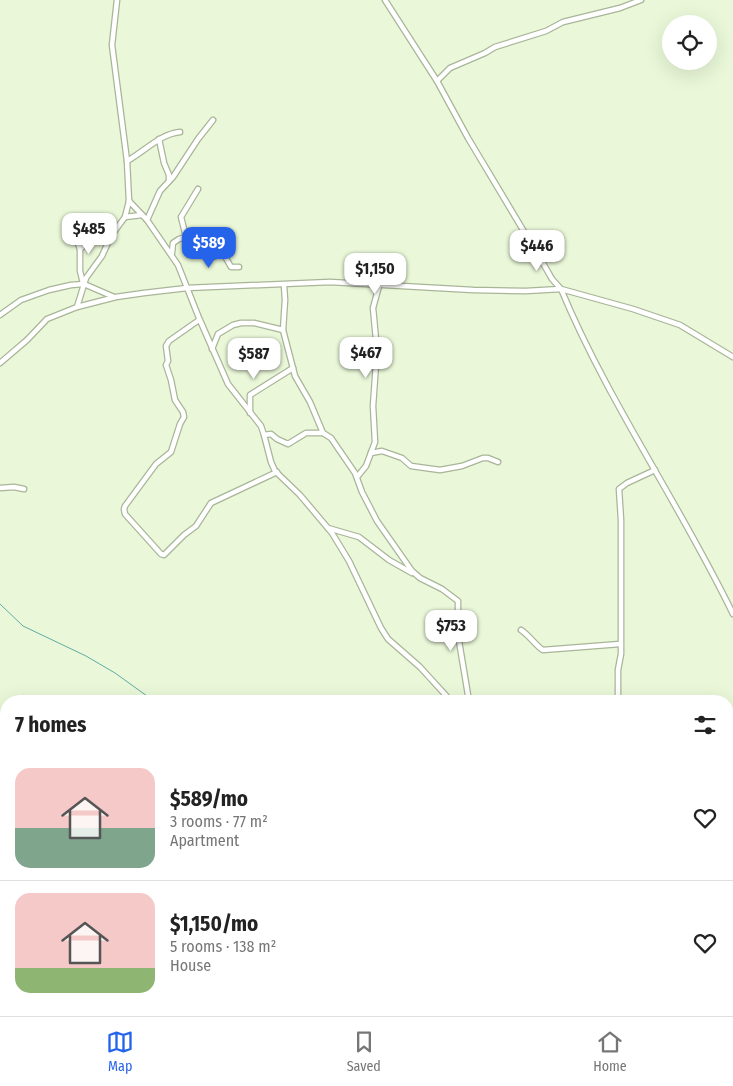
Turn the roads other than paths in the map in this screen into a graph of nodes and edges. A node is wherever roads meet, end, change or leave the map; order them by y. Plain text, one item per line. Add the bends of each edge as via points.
1 (118, 0) edge
2 (385, 0) edge
3 (641, 0) edge
4 (437, 81) junction
5 (213, 120) dead end
6 (180, 132) dead end
7 (159, 139) junction
8 (127, 161) junction
9 (169, 182) junction
10 (198, 189) dead end
11 (130, 201) junction
12 (142, 215) junction
13 (125, 217) junction
14 (147, 220) junction
15 (74, 233) dead end
16 (88, 235) dead end
17 (186, 237) junction
18 (80, 249) junction
19 (172, 255) junction
20 (239, 266) dead end
21 (84, 284) junction
22 (284, 285) junction
23 (379, 286) junction
24 (187, 288) junction
25 (562, 288) junction
26 (116, 297) junction
27 (77, 307) junction
28 (0, 315) edge
29 (199, 320) junction
30 (283, 330) junction
31 (212, 349) junction
32 (733, 357) edge
33 (0, 364) edge
34 (293, 368) junction
35 (250, 413) junction
36 (323, 433) junction
37 (264, 435) junction
38 (371, 454) junction
39 (498, 462) dead end
40 (655, 470) junction
41 (276, 472) junction
42 (357, 478) junction
43 (0, 488) edge
44 (24, 489) dead end
45 (328, 528) junction
46 (415, 575) junction
47 (733, 614) edge
48 (521, 630) dead end
49 (620, 644) junction
50 (446, 695) edge
51 (467, 695) edge
52 (618, 695) edge

1 - 8 street via 112,45
2 - 4 street
3 - 4 street via 575,18 495,47 450,68
4 - 25 street via 552,279
5 - 9 street
6 - 7 street
7 - 8 street
7 - 9 street
8 - 11 street
9 - 14 street via 160,191
10 - 17 street via 181,217
11 - 12 street
11 - 13 street
12 - 13 street
12 - 14 street
13 - 21 street
14 - 19 street
15 - 18 street
16 - 18 street via 87,243
17 - 19 street via 173,243
17 - 20 street via 208,259 223,253 231,267
18 - 21 street
19 - 24 street
21 - 26 street
21 - 27 street
21 - 28 street via 49,290 21,300
22 - 23 street via 330,282
22 - 24 street
22 - 30 street
23 - 25 street via 526,291
23 - 38 street via 372,308 377,350 373,406 375,442
24 - 26 street
24 - 29 street
25 - 32 street via 680,325
25 - 40 street via 600,368
26 - 27 street
27 - 33 street via 47,319
29 - 31 street
29 - 41 street via 169,340 166,346 166,365 175,400 184,417 171,452 156,464 125,506 125,514 164,555 196,526 211,503
30 - 31 street via 254,323 233,325 218,334
30 - 34 street
31 - 35 street via 228,384
34 - 35 street via 250,395
34 - 36 street
35 - 37 street
36 - 37 street via 306,433 288,444 271,434
36 - 42 street via 331,438
37 - 41 street via 270,462
38 - 39 street via 382,451 402,458 411,466 440,470 483,458
38 - 42 street
40 - 47 street
40 - 49 street via 620,487
41 - 45 street
42 - 46 street via 377,521
43 - 44 street
45 - 46 street via 359,537
45 - 50 street via 349,561 388,639
46 - 51 street via 442,589 458,602 458,635
48 - 49 street via 543,650
49 - 52 street

